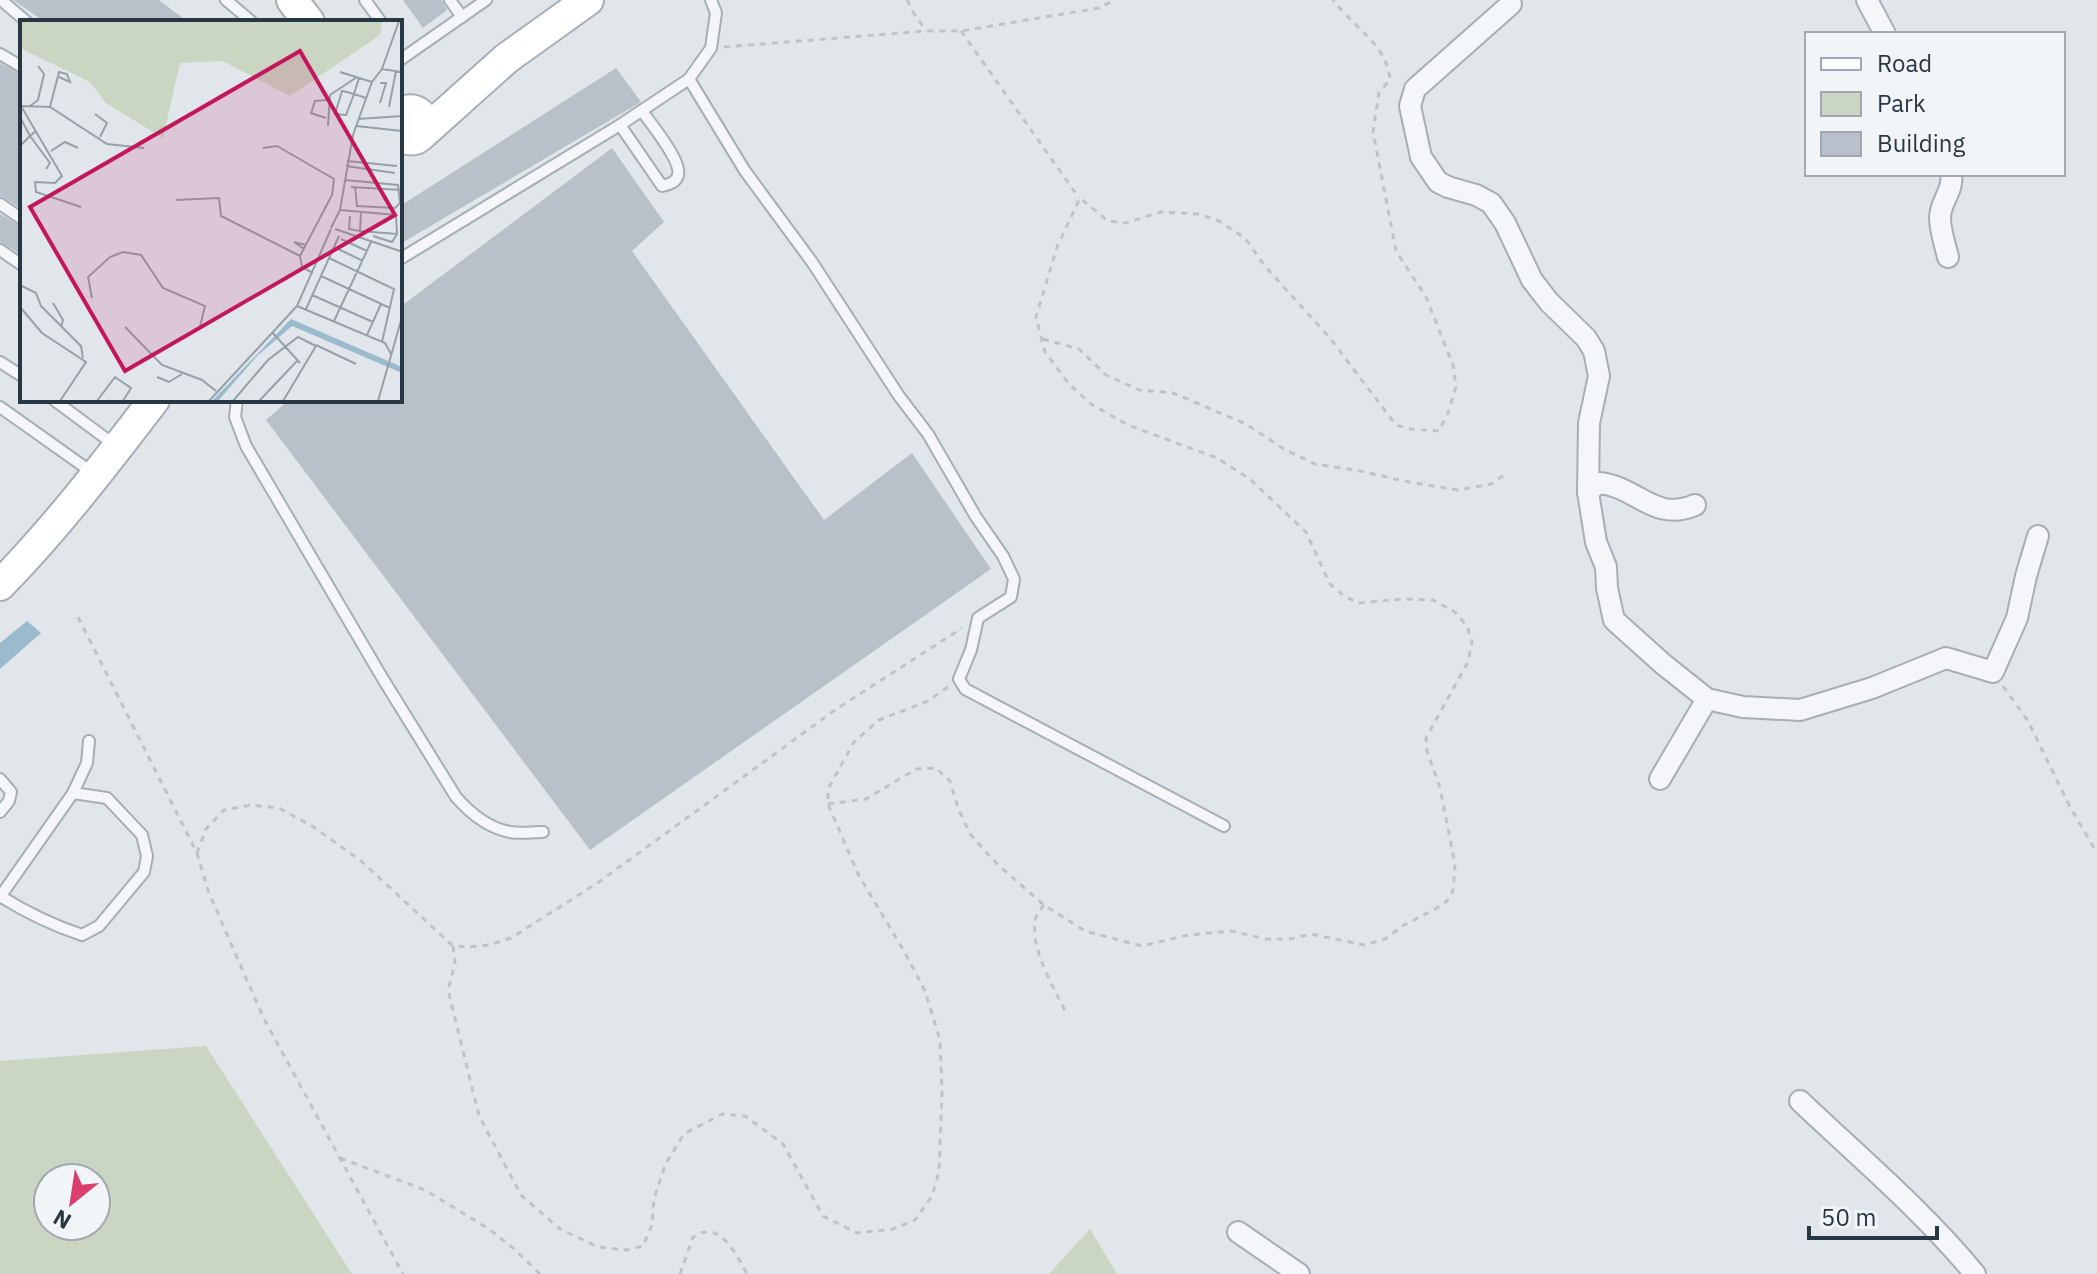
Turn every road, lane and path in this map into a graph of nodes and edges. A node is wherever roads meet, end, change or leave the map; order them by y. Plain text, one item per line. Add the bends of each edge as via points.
1 (1, 0) edge
2 (226, 0) edge
3 (292, 0) edge
4 (365, 0) edge
5 (450, 0) edge
6 (486, 0) edge
7 (588, 0) edge
8 (711, 0) edge
9 (907, 0) edge
10 (1115, 0) edge
11 (1333, 0) edge
12 (1867, 0) edge
13 (1511, 4) dead end
14 (462, 17) junction
15 (25, 20) edge
16 (250, 20) edge
17 (307, 20) edge
18 (380, 20) edge
19 (926, 31) junction
20 (961, 31) junction
21 (1884, 32) edge
22 (711, 48) junction
23 (0, 54) edge
24 (402, 59) edge
25 (20, 66) edge
26 (689, 79) junction
27 (642, 111) junction
28 (408, 124) edge
29 (620, 125) junction
30 (1952, 176) edge
31 (1080, 198) junction
32 (0, 204) edge
33 (20, 218) edge
34 (0, 250) edge
35 (1948, 257) dead end
36 (402, 258) edge
37 (20, 264) edge
38 (1043, 339) junction
39 (0, 362) edge
40 (20, 375) edge
41 (57, 402) edge
42 (152, 402) edge
43 (237, 402) edge
44 (0, 407) edge
45 (118, 447) junction
46 (95, 475) junction
47 (1504, 475) dead end
48 (1588, 492) junction
49 (1695, 505) dead end
50 (2038, 536) dead end
51 (0, 585) edge
52 (78, 617) dead end
53 (978, 618) junction
54 (1993, 672) junction
55 (959, 679) junction
56 (1707, 699) junction
57 (89, 741) dead end
58 (0, 779) edge
59 (1660, 779) dead end
60 (73, 793) junction
61 (828, 804) junction
62 (0, 812) edge
63 (1224, 826) dead end
64 (543, 832) dead end
65 (197, 853) junction
66 (2097, 853) edge
67 (0, 896) edge
68 (1044, 905) junction
69 (453, 946) junction
70 (1067, 1015) dead end
71 (1800, 1101) dead end
72 (340, 1158) junction
73 (1238, 1232) dead end
74 (403, 1274) edge
75 (540, 1274) edge
76 (680, 1274) edge
77 (747, 1274) edge
78 (1299, 1274) edge
79 (1975, 1274) edge

1 - 15 lane
2 - 16 lane
3 - 17 street
4 - 18 lane
5 - 14 lane
6 - 14 lane
7 - 28 street
8 - 22 lane via 716,13
9 - 19 path
10 - 20 path via 1099,8
11 - 31 path via 1373,40 1389,67 1390,80 1379,92 1373,132 1396,251 1426,297 1453,365 1456,387 1439,431 1396,425 1245,238 1219,221 1161,212 1125,223 1108,221
12 - 21 street
13 - 48 street via 1415,89 1410,106 1421,157 1438,182 1491,203 1532,280 1594,351 1599,376 1589,423
14 - 24 lane
19 - 20 path
19 - 22 path
20 - 31 path
22 - 26 lane
23 - 25 lane
26 - 27 lane
26 - 53 lane via 745,171 928,434 1003,556 1014,579 1011,597
27 - 29 lane
27 - 29 lane via 677,163 673,183 662,186
29 - 36 lane
30 - 35 street via 1940,219
31 - 38 path via 1057,247 1036,317
32 - 33 lane
34 - 37 lane
38 - 47 path via 1079,349 1106,375 1139,390 1173,393 1246,424 1315,464 1458,490 1491,484
38 - 68 path via 1053,363 1091,404 1128,425 1217,458 1250,479 1306,532 1330,584 1344,596 1359,603 1433,600 1455,612 1472,642 1468,662 1426,738 1455,864 1453,891 1437,908 1385,939 1364,945 1311,934 1266,939 1231,931 1142,946 1085,931
39 - 40 lane
41 - 45 lane
42 - 45 street
43 - 64 lane via 235,417 246,446 456,797 469,812 509,832
44 - 46 lane
45 - 46 street
46 - 51 street
48 - 49 street via 1598,483 1612,483 1671,511
48 - 56 street via 1614,620
50 - 54 street via 2017,618
52 - 65 path
53 - 55 lane
53 - 69 path via 835,710 599,882 511,938
54 - 56 street via 1946,658 1800,710
54 - 66 path via 2028,721
55 - 61 path via 928,701 879,720 854,742 828,789
55 - 63 lane via 965,689
56 - 59 street
57 - 60 lane via 87,763
58 - 62 lane via 11,792
60 - 67 lane
60 - 67 lane via 107,798 142,835 144,872 99,926 82,935 32,916
61 - 68 path via 866,799 916,769 936,768 950,781 970,834
61 - 69 path via 858,874 925,991 940,1040 939,1172 932,1196 915,1220 893,1229 857,1233 823,1216 783,1144 745,1116 722,1114 684,1134 666,1163 643,1246 598,1247 560,1229 521,1195 479,1116 448,990
65 - 69 path via 206,829 224,810 251,805 279,808 360,860
65 - 72 path via 263,1017
68 - 70 path via 1034,918 1035,937 1048,981
71 - 79 street via 1911,1205
72 - 74 path
72 - 75 path via 425,1190 489,1229
73 - 78 street
76 - 77 path via 693,1237 706,1232 721,1236

